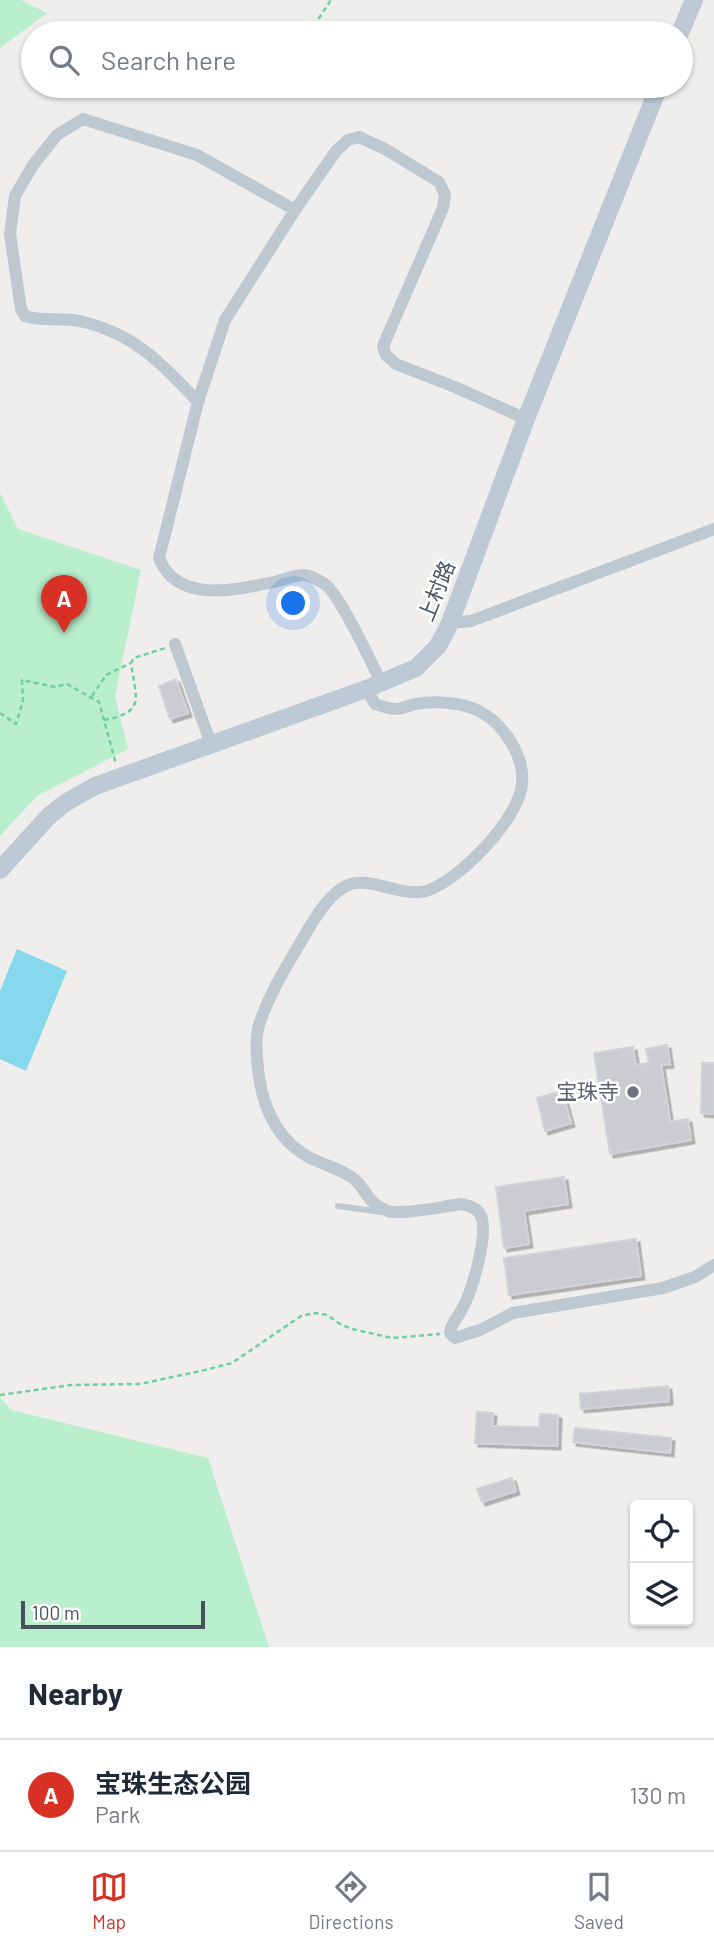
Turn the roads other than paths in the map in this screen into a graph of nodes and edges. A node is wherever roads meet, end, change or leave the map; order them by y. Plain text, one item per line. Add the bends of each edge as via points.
1 (694, 0) edge
2 (685, 21) edge
3 (654, 98) edge
4 (295, 209) junction
5 (198, 402) junction
6 (526, 419) junction
7 (714, 529) edge
8 (450, 623) junction
9 (175, 645) road end
10 (374, 685) junction
11 (211, 744) junction
12 (0, 870) edge
13 (338, 1206) dead end
14 (390, 1213) junction
15 (714, 1265) edge

1 - 2 street
3 - 6 street, 上村路
4 - 5 street via 225,320
4 - 5 street via 197,155 83,119 57,135 15,196 10,234 25,316 80,321 127,338 162,363
4 - 6 street via 337,151 359,137 439,181 445,195 443,208 392,320 383,346 386,355 396,364
5 - 10 street via 159,558 163,569 193,589 209,592 304,575 326,585 336,597
6 - 8 street, 上村路
7 - 8 street via 471,621
8 - 10 street, 上村路 via 438,646 416,667
9 - 11 street
10 - 11 street, 上村路
10 - 14 street via 375,704 395,709 419,703 448,704 477,710 498,723 520,764 522,785 515,808 483,851 458,874 426,891 354,881 341,888 291,958 258,1027 262,1098 278,1129 303,1154 354,1179 373,1202
11 - 12 street, 上村路 via 95,786 65,803
13 - 14 lane
14 - 15 street via 461,1204 472,1206 481,1215 483,1237 471,1285 450,1327 455,1338 513,1313 663,1289

